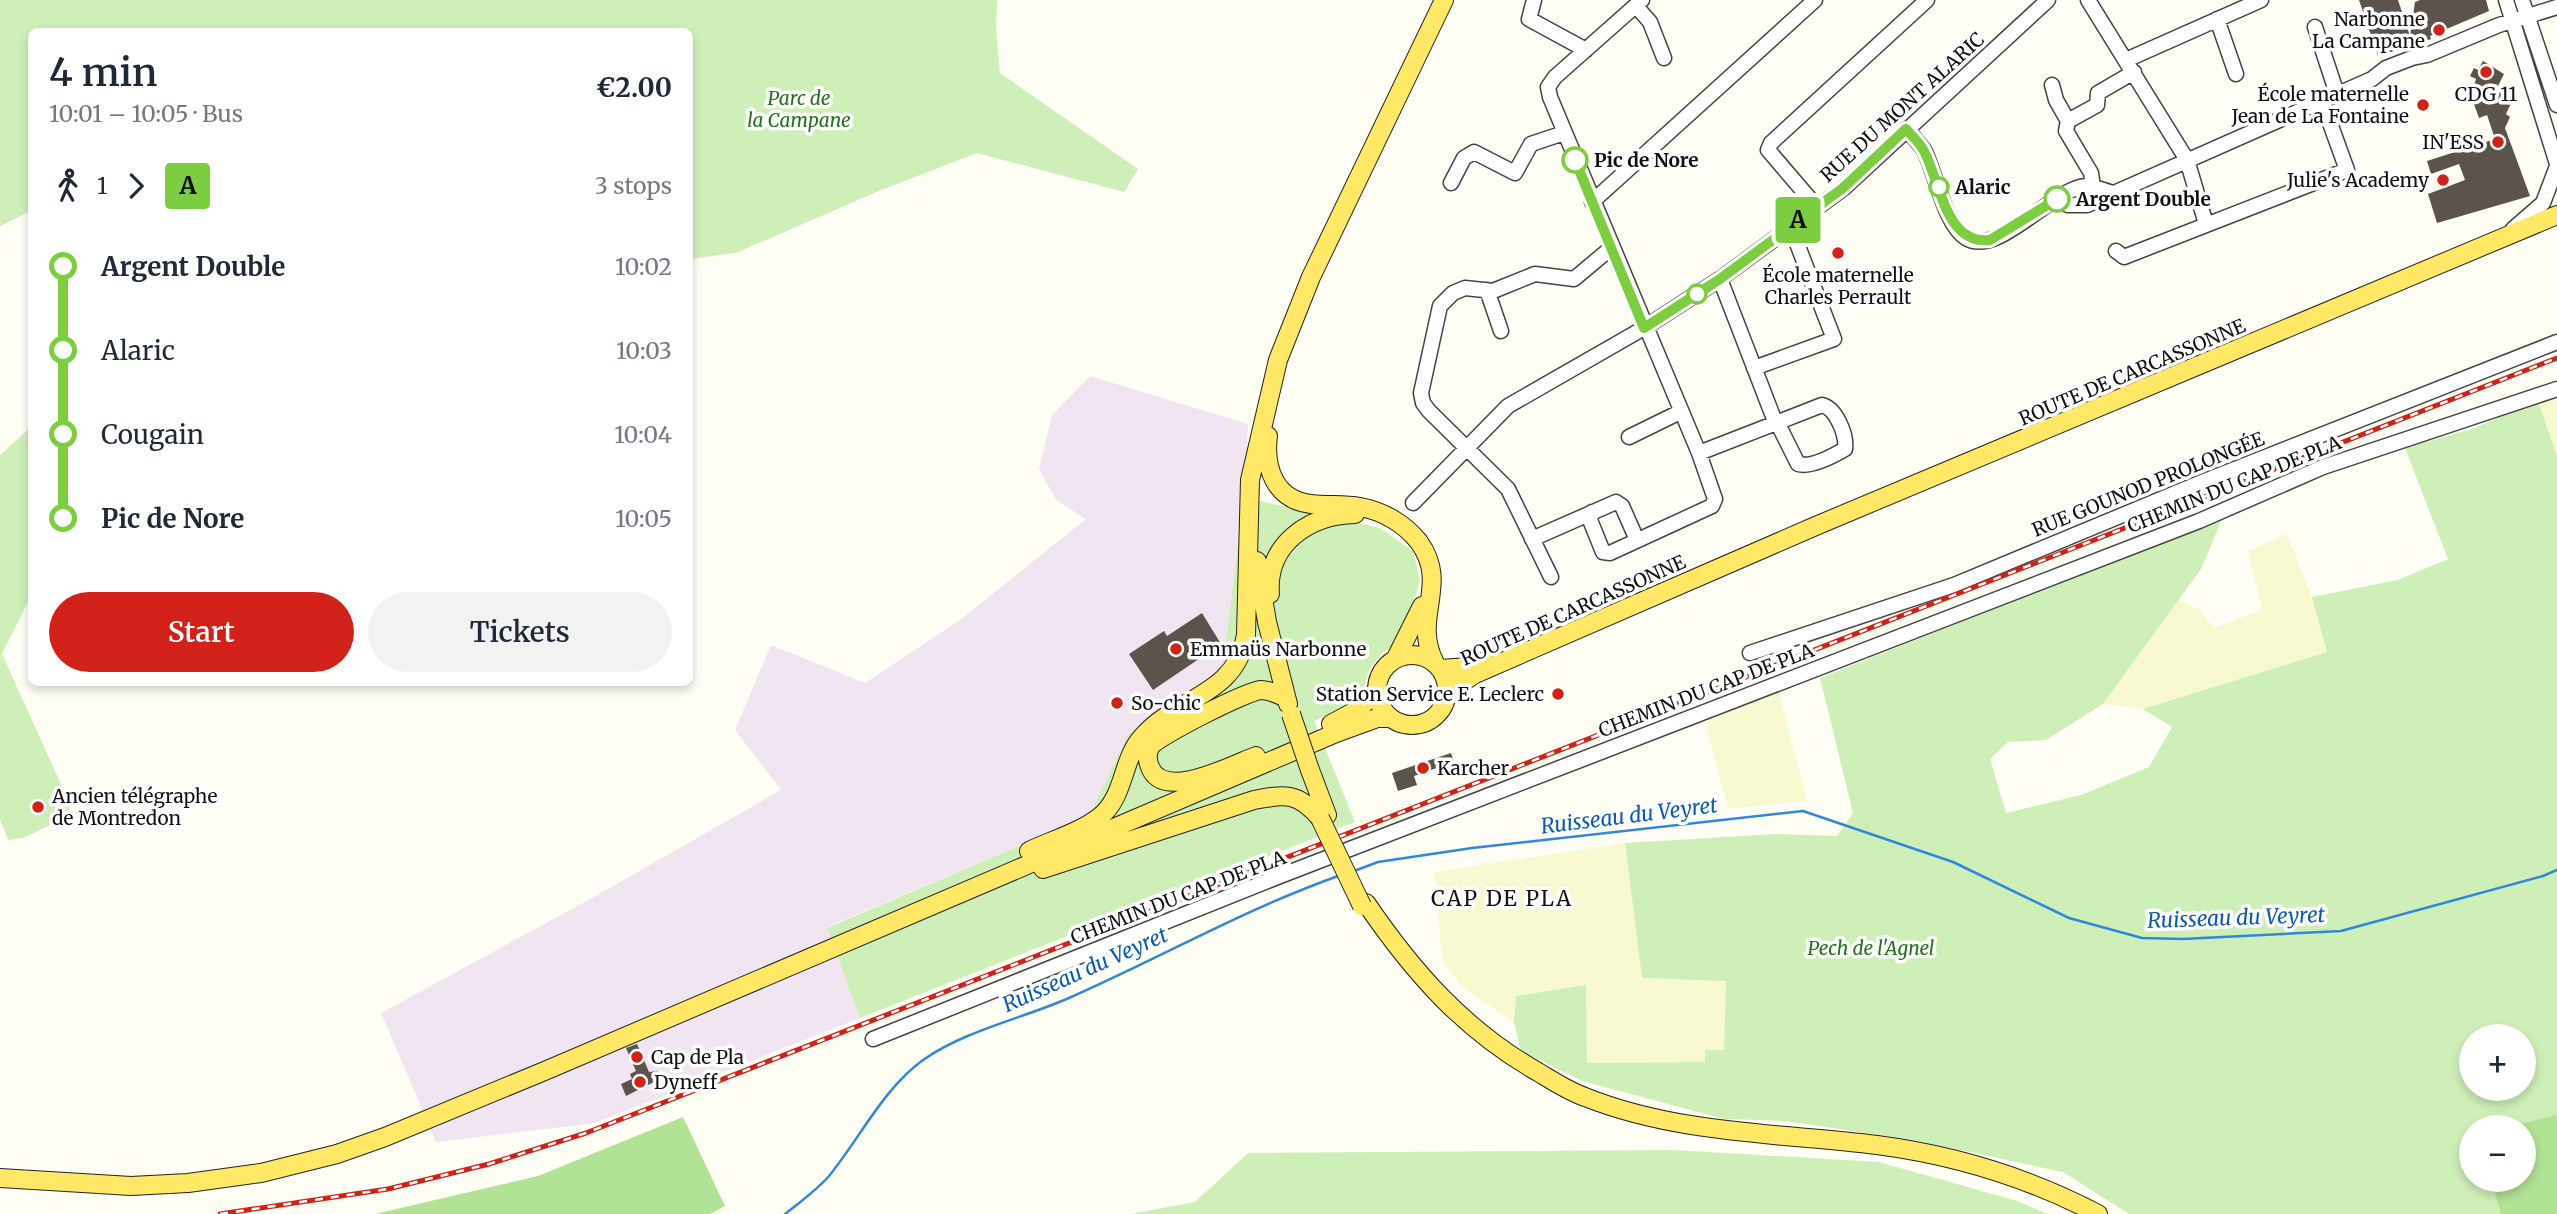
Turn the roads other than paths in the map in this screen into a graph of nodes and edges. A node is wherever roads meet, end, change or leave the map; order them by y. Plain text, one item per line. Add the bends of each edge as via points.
1 (1444, 0) edge
2 (1534, 0) edge
3 (1815, 0) edge
4 (1927, 0) edge
5 (2048, 0) edge
6 (2088, 0) edge
7 (2261, 0) edge
8 (2505, 0) edge
9 (2522, 0) edge
10 (1639, 3) edge
11 (2557, 7) edge
12 (2528, 16) junction
13 (2217, 19) junction
14 (2512, 20) junction
15 (2315, 27) dead end
16 (1587, 50) junction
17 (1664, 58) dead end
18 (2130, 66) junction
19 (2236, 74) dead end
20 (2547, 76) junction
21 (2532, 81) junction
22 (2052, 85) dead end
23 (2337, 94) junction
24 (2322, 101) junction
25 (2557, 105) edge
26 (2068, 121) junction
27 (1906, 129) junction
28 (1564, 133) junction
29 (2187, 160) junction
30 (2557, 165) edge
31 (1451, 183) dead end
32 (2093, 187) junction
33 (2113, 193) junction
34 (2057, 199) junction
35 (1592, 202) junction
36 (1816, 206) junction
37 (2557, 215) edge
38 (2206, 224) junction
39 (1791, 228) junction
40 (2497, 240) junction
41 (1611, 248) junction
42 (2116, 251) dead end
43 (1311, 277) junction
44 (1720, 279) junction
45 (1487, 290) junction
46 (1644, 328) junction
47 (1501, 331) dead end
48 (2557, 342) edge
49 (1754, 368) junction
50 (2557, 389) edge
51 (1680, 412) junction
52 (1777, 422) junction
53 (1629, 438) dead end
54 (1259, 446) junction
55 (1467, 449) junction
56 (1699, 453) junction
57 (1413, 503) dead end
58 (1592, 512) junction
59 (1382, 513) junction
60 (1532, 540) junction
61 (1637, 540) junction
62 (1723, 566) junction
63 (1429, 568) junction
64 (1551, 577) dead end
65 (1750, 653) dead end
66 (1396, 658) junction
67 (1437, 665) junction
68 (1376, 691) junction
69 (1446, 699) junction
70 (1289, 706) junction
71 (1391, 719) junction
72 (1289, 744) junction
73 (1323, 817) junction
74 (966, 881) junction
75 (1364, 904) junction
76 (904, 917) junction
77 (873, 1039) dead end
78 (0, 1172) edge
79 (0, 1178) edge
80 (2080, 1214) edge
81 (2098, 1214) edge

1 - 43 main road
2 - 16 street via 1529,19
3 - 35 street
4 - 36 street via 1771,143 1768,150
5 - 27 street, RUE DU MONT ALARIC
6 - 18 street
7 - 13 street
8 - 14 street
9 - 12 street
10 - 16 street
10 - 17 street
11 - 12 street
12 - 14 street
12 - 20 street
13 - 18 street
13 - 19 street
14 - 21 street
14 - 23 street via 2386,68
15 - 23 street
16 - 28 street via 1548,87
18 - 26 street via 2098,93 2097,105
18 - 29 street
20 - 21 street
20 - 25 street
21 - 30 street
22 - 26 street
23 - 24 street
24 - 29 street
24 - 38 street via 2347,170
26 - 32 street via 2066,131 2091,173
27 - 34 street via 1923,149 1951,218 1966,238 1990,240
27 - 36 street, RUE DU MONT ALARIC via 1843,188
28 - 31 street via 1531,144 1515,173 1474,152 1464,158
28 - 35 street
29 - 33 street
29 - 38 street
30 - 40 street via 2543,203
32 - 33 street
32 - 34 street
33 - 34 street via 2087,205 2068,205
35 - 41 street
36 - 39 street, RUE DU MONT ALARIC
37 - 40 main road, ROUTE DE CARCASSONNE
38 - 42 street via 2124,257
39 - 44 street, RUE DU MONT ALARIC
39 - 49 street via 1834,340
40 - 62 main road, ROUTE DE CARCASSONNE
41 - 45 street via 1574,279 1535,274
41 - 46 street
43 - 54 main road via 1278,360
43 - 59 main road via 1279,384 1267,450 1269,472 1290,497 1308,504 1359,506
44 - 46 street, RUE DU MONT ALARIC
44 - 49 street
45 - 47 street
45 - 55 street via 1465,288 1440,306 1422,393 1429,411
46 - 51 street
46 - 55 street, RUE DU MONT ALARIC via 1508,406
48 - 65 street, RUE GOUNOD PROLONGÉE via 1954,585
49 - 52 street
50 - 77 street, CHEMIN DU CAP DE PLA via 2323,467 2199,521 1280,876
51 - 53 street
51 - 56 street
52 - 52 street via 1798,464 1805,466 1845,449 1829,406
52 - 56 street
54 - 70 main road via 1254,509 1257,564
54 - 74 main road via 1250,480 1246,635 1235,666 1213,687 1143,735 1105,812
55 - 57 street, RUE DU MONT ALARIC
55 - 60 street via 1508,489
56 - 61 street via 1715,499 1712,506
58 - 60 street
58 - 61 street via 1616,502
58 - 61 street via 1590,520 1603,552
59 - 63 main road via 1411,532 1426,554
59 - 70 main road via 1349,514 1311,524 1289,539 1275,558 1270,592
60 - 64 street
62 - 67 main road, ROUTE DE CARCASSONNE via 1477,665
62 - 69 main road, ROUTE DE CARCASSONNE via 1475,674
63 - 66 main road via 1418,616
63 - 67 main road via 1433,592 1424,635
66 - 67 main road via 1415,654
66 - 68 main road via 1380,673
67 - 69 main road via 1447,689
68 - 71 main road
68 - 72 main road via 1343,719
69 - 71 main road via 1438,714 1420,724
70 - 72 main road via 1268,691 1258,690 1160,737 1151,746 1148,763 1161,780 1183,783
70 - 73 main road, bridge
71 - 76 main road via 1377,718 1336,733
72 - 74 main road
73 - 75 main road, bridge
73 - 76 main road via 1286,795 1254,800
74 - 78 main road via 350,1142 276,1162 201,1175 127,1179
75 - 80 main road via 1385,945 1423,992 1491,1053 1580,1104 1663,1129 1914,1158 1993,1177
75 - 81 main road via 1414,970 1456,1013 1497,1046 1582,1096 1633,1113 1719,1130 1877,1145 1954,1159 2021,1180
76 - 79 main road via 503,1089 337,1154 261,1173 188,1184 131,1186

